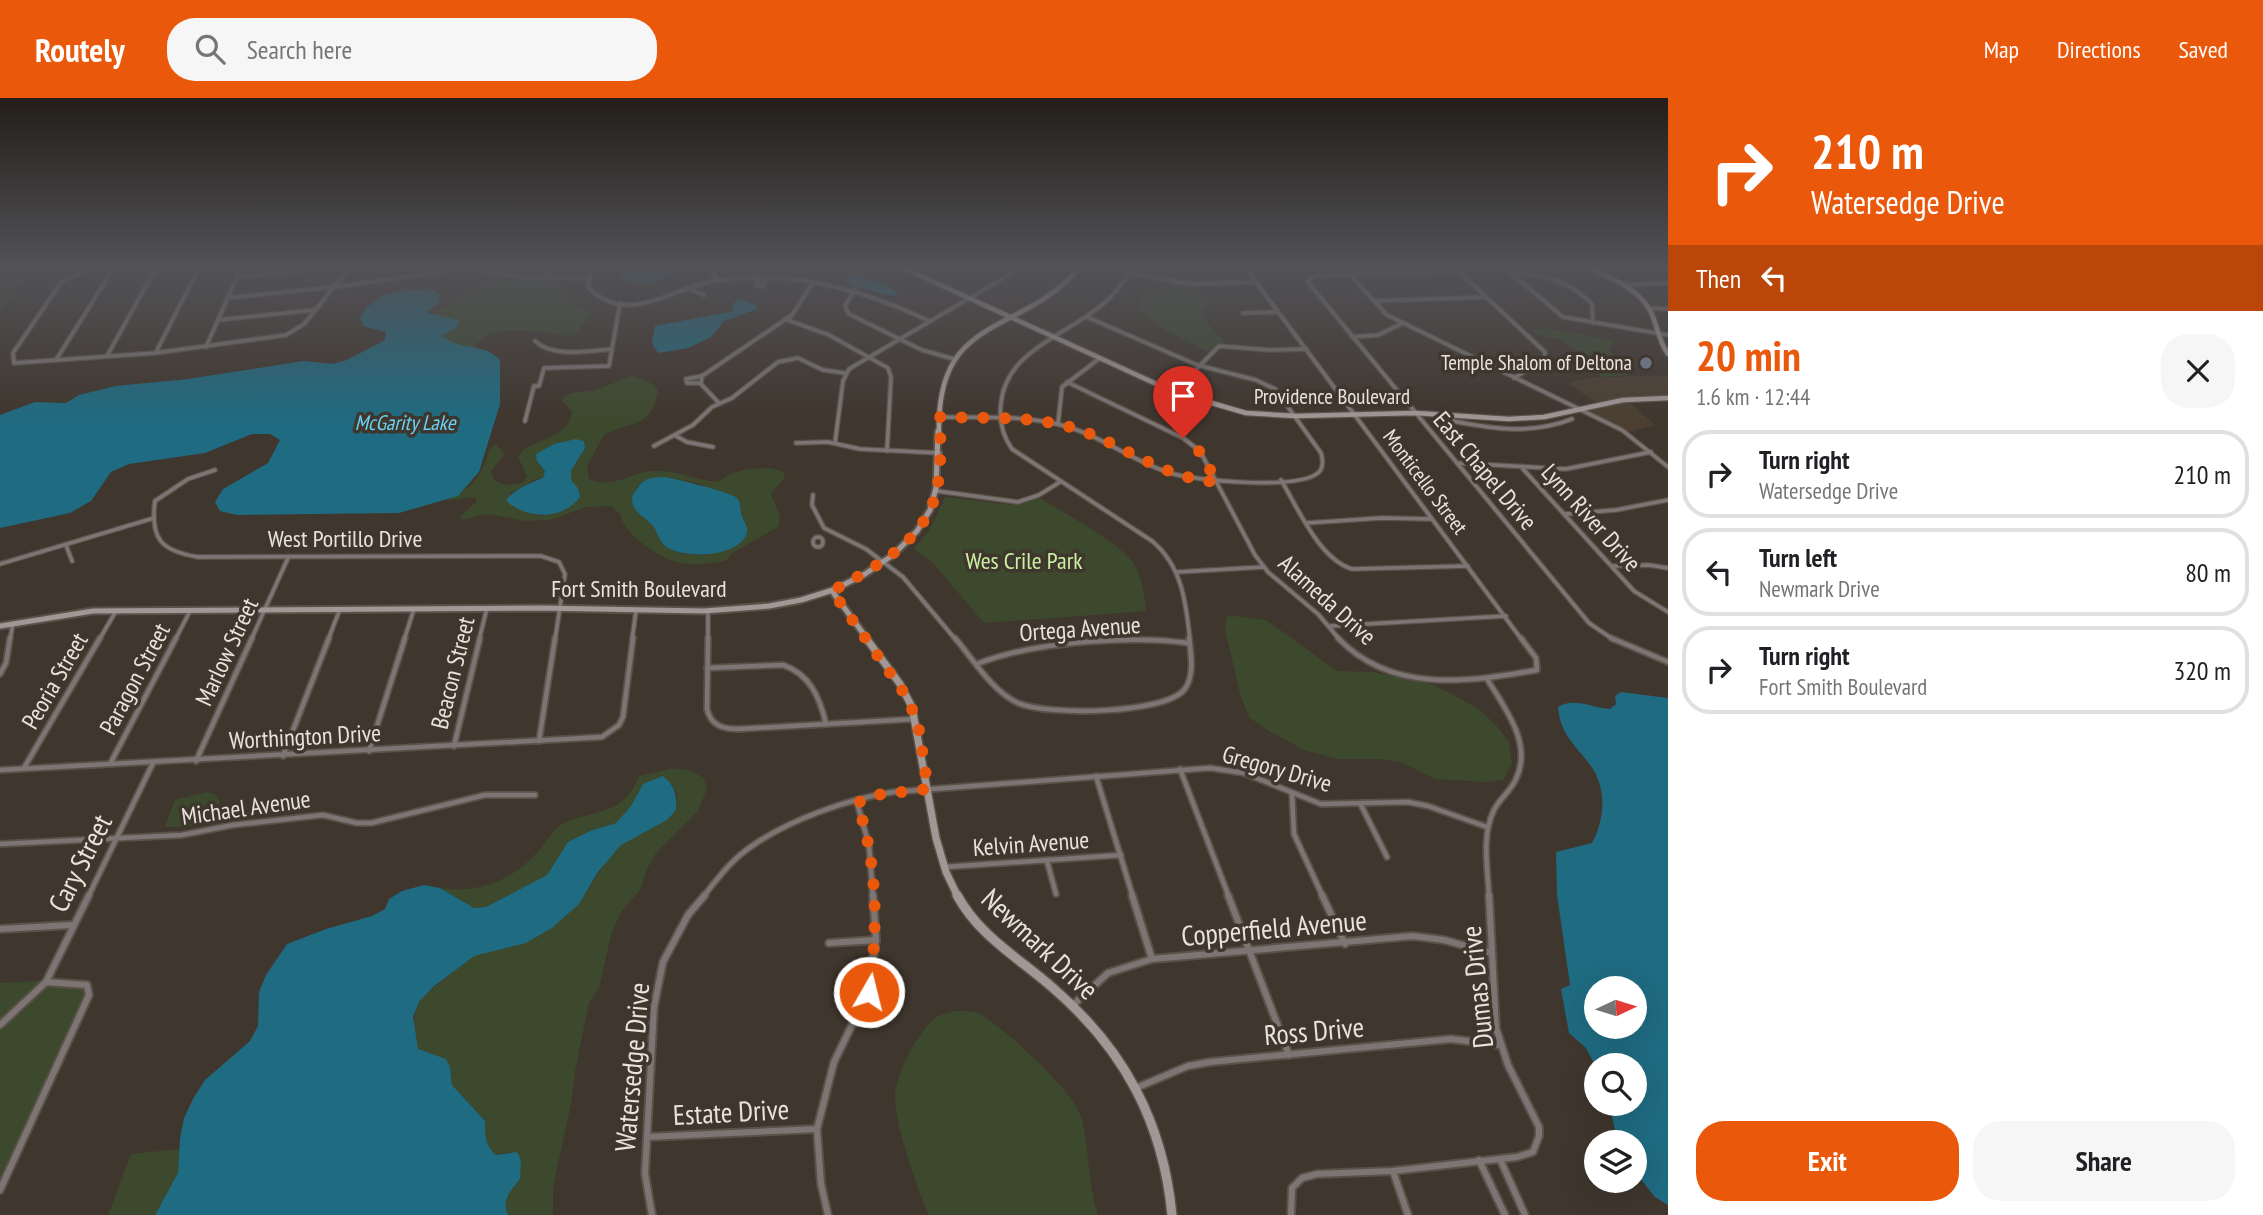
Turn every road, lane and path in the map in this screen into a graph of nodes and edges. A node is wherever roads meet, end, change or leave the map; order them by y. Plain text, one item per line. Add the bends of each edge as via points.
1 (37, 318) edge
2 (82, 318) edge
3 (127, 318) edge
4 (173, 318) edge
5 (236, 318) edge
6 (308, 318) edge
7 (617, 318) edge
8 (859, 318) edge
9 (923, 318) edge
10 (934, 318) edge
11 (1009, 318) edge
12 (1013, 318) edge
13 (1084, 318) edge
14 (1089, 318) edge
15 (1283, 318) edge
16 (1335, 318) edge
17 (1394, 318) edge
18 (1509, 318) edge
19 (1573, 318) edge
20 (1593, 318) edge
21 (1652, 318) edge
22 (785, 319) joint
23 (218, 320) joint
24 (929, 321) junction
25 (1401, 324) junction
26 (1593, 324) junction
27 (1656, 334) junction
28 (1668, 335) edge
29 (1055, 337) junction
30 (1351, 337) junction
31 (899, 338) junction
32 (535, 341) dead end
33 (206, 347) junction
34 (612, 349) junction
35 (1306, 349) junction
36 (155, 353) junction
37 (1668, 354) edge
38 (868, 355) junction
39 (106, 356) junction
40 (1100, 358) junction
41 (954, 359) junction
42 (56, 360) junction
43 (1197, 365) junction
44 (845, 373) junction
45 (702, 376) junction
46 (1514, 378) junction
47 (1067, 382) junction
48 (701, 383) junction
49 (1174, 392) junction
50 (1668, 398) edge
51 (719, 403) junction
52 (1580, 410) junction
53 (1415, 413) junction
54 (1296, 416) junction
55 (1356, 416) junction
56 (940, 417) junction
57 (1495, 418) junction
58 (1442, 419) dead end
59 (1572, 419) dead end
60 (1001, 420) junction
61 (525, 421) dead end
62 (1058, 424) junction
63 (1502, 430) junction
64 (677, 436) junction
65 (796, 443) dead end
66 (835, 443) junction
67 (654, 446) dead end
68 (713, 447) dead end
69 (887, 451) junction
70 (1651, 452) junction
71 (940, 453) junction
72 (1456, 463) junction
73 (1668, 467) edge
74 (1523, 468) junction
75 (215, 470) dead end
76 (1281, 480) junction
77 (1060, 482) junction
78 (1217, 482) junction
79 (937, 491) junction
80 (813, 495) dead end
81 (1668, 500) edge
82 (148, 501) dead end
83 (155, 501) junction
84 (1564, 514) junction
85 (154, 517) junction
86 (1433, 519) junction
87 (1307, 523) junction
88 (830, 532) junction
89 (822, 538) dead end
90 (66, 545) junction
91 (289, 557) junction
92 (72, 561) dead end
93 (883, 563) junction
94 (0, 564) edge
95 (1469, 566) junction
96 (1611, 566) junction
97 (1264, 567) junction
98 (1668, 568) edge
99 (1178, 572) junction
100 (832, 591) junction
101 (487, 608) junction
102 (560, 608) junction
103 (340, 609) junction
104 (414, 609) junction
105 (191, 610) junction
106 (266, 610) junction
107 (117, 611) junction
108 (636, 611) junction
109 (708, 611) junction
110 (1668, 612) edge
111 (1506, 617) junction
112 (13, 623) junction
113 (0, 626) edge
114 (1330, 626) junction
115 (1188, 643) junction
116 (1668, 662) edge
117 (978, 664) junction
118 (707, 668) junction
119 (0, 674) edge
120 (1487, 679) junction
121 (916, 719) junction
122 (826, 724) junction
123 (539, 741) junction
124 (454, 746) junction
125 (369, 751) junction
126 (283, 756) junction
127 (196, 761) junction
128 (153, 763) junction
129 (110, 765) junction
130 (24, 768) junction
131 (1180, 769) junction
132 (0, 770) edge
133 (1096, 776) junction
134 (928, 789) junction
135 (1292, 794) junction
136 (535, 795) dead end
137 (857, 803) junction
138 (1361, 805) junction
139 (1487, 827) junction
140 (116, 838) junction
141 (0, 844) edge
142 (1121, 855) junction
143 (1387, 857) dead end
144 (1047, 861) junction
145 (944, 867) junction
146 (1056, 894) dead end
147 (72, 925) junction
148 (0, 929) edge
149 (876, 940) junction
150 (829, 943) dead end
151 (1345, 943) junction
152 (1250, 953) junction
153 (1492, 953) junction
154 (1152, 959) junction
155 (46, 982) junction
156 (1073, 1005) junction
157 (0, 1026) edge
158 (1500, 1045) junction
159 (1289, 1055) junction
160 (1136, 1088) junction
161 (817, 1129) junction
162 (647, 1137) junction
163 (1500, 1159) junction
164 (1479, 1160) junction
165 (1392, 1171) junction
166 (0, 1190) edge
167 (652, 1215) edge
168 (828, 1215) edge
169 (1172, 1215) edge
170 (1291, 1215) edge
171 (1408, 1215) edge
172 (1505, 1215) edge
173 (1525, 1215) edge

1 - 42 street via 13,353 14,363
2 - 42 street
3 - 39 street
4 - 36 street
5 - 23 street
6 - 33 street via 298,331 278,337
7 - 34 street
8 - 31 street
9 - 24 street
10 - 24 street
11 - 41 street, Fort Smith Boulevard
12 - 29 street, Providence Boulevard
13 - 29 street
14 - 43 street
15 - 35 street, Monticello Street
16 - 30 street, East Chapel Drive
17 - 25 street
18 - 46 street via 1545,352 1544,360
19 - 26 street
20 - 26 street
21 - 27 street
22 - 38 street
22 - 45 street
23 - 33 street
24 - 31 street
25 - 30 street via 1378,335
25 - 46 street
26 - 27 street
27 - 28 street
27 - 37 street
29 - 40 street, Providence Boulevard
29 - 60 street via 1008,373 1000,393
30 - 53 street, East Chapel Drive
31 - 38 street
31 - 41 street
32 - 34 street via 550,350
33 - 36 street
34 - 61 street via 609,366 544,368
35 - 43 street via 1224,345
35 - 55 street, Monticello Street
36 - 39 street
38 - 44 street
38 - 69 street via 891,372
39 - 42 street
40 - 47 street
40 - 49 street, Providence Boulevard
41 - 56 street, Fort Smith Boulevard via 943,381
43 - 49 street
43 - 54 street via 1266,384 1281,394
44 - 51 street via 791,358
44 - 66 street
45 - 48 street
45 - 48 street via 686,379 687,383
46 - 52 street
47 - 62 street via 1060,395
47 - 78 street, Alameda Drive via 1192,444
48 - 51 street
49 - 54 street, Providence Boulevard via 1246,413
50 - 52 street, Providence Boulevard via 1623,400
51 - 64 street
52 - 57 street, Providence Boulevard via 1544,417
52 - 70 street via 1622,430
53 - 55 street, Providence Boulevard
53 - 57 street, Providence Boulevard
53 - 72 street, East Chapel Drive
54 - 55 street, Providence Boulevard
54 - 76 street via 1323,461 1318,473 1308,478
55 - 86 street, Monticello Street
56 - 60 street
56 - 71 street, Fort Smith Boulevard
57 - 63 street
58 - 63 street, Providence Boulevard
59 - 63 street, Providence Boulevard via 1537,429
60 - 62 street
60 - 77 street via 1004,438 1012,449
62 - 78 street via 1170,473
64 - 67 street
64 - 68 street
65 - 66 street
66 - 69 street
69 - 71 street
70 - 73 street
70 - 74 street via 1588,467
71 - 79 street, Fort Smith Boulevard
72 - 74 street
72 - 116 street, East Chapel Drive via 1589,623 1619,643
74 - 84 street, Lynn River Drive
75 - 83 street via 188,479
76 - 78 street
76 - 87 street
77 - 79 street via 1018,502
77 - 99 street via 1152,541
78 - 97 street, Alameda Drive
79 - 93 street, Fort Smith Boulevard via 917,530
80 - 88 street via 817,517
81 - 84 street
82 - 83 street
83 - 85 street
84 - 96 street, Lynn River Drive
85 - 90 street
85 - 91 street, West Portillo Drive via 155,536 163,547 183,555
86 - 87 street
86 - 95 street, Monticello Street
87 - 95 street via 1327,555 1352,569
88 - 89 street
88 - 93 street via 866,549
90 - 92 street
90 - 94 street
91 - 102 street, West Portillo Drive via 541,556 559,562 565,574
91 - 106 street, Marlow Street
93 - 100 street, Fort Smith Boulevard
93 - 117 street via 903,577
95 - 111 street, Monticello Street
96 - 98 street
96 - 110 street, Lynn River Drive via 1634,591
97 - 99 street
97 - 114 street, Alameda Drive
99 - 115 street
100 - 109 street, Fort Smith Boulevard via 769,607
100 - 121 street, Newmark Drive via 903,689
101 - 102 street, Fort Smith Boulevard
101 - 104 street, Fort Smith Boulevard
101 - 124 street, Beacon Street
102 - 108 street, Fort Smith Boulevard
102 - 123 street
103 - 104 street, Fort Smith Boulevard
103 - 106 street, Fort Smith Boulevard
103 - 126 street
104 - 125 street
105 - 106 street, Fort Smith Boulevard
105 - 107 street, Fort Smith Boulevard
105 - 129 street, Paragon Street
106 - 127 street, Marlow Street
107 - 112 street, Fort Smith Boulevard via 68,612
107 - 130 street, Peoria Street
108 - 109 street, Fort Smith Boulevard
108 - 123 street, Worthington Drive via 623,717 602,737
109 - 118 street
111 - 114 street
111 - 120 street, Alameda Drive via 1536,658 1537,670
112 - 113 street, Fort Smith Boulevard
112 - 119 street
114 - 120 street, Alameda Drive via 1363,659 1395,675 1427,681
115 - 117 street, Ortega Avenue via 1167,640 1020,649
115 - 117 street via 1191,666 1187,686 1162,703 1033,710 1002,693
118 - 122 street via 792,667 804,675 822,705
118 - 122 street via 706,709 717,726
120 - 139 street via 1516,726 1521,757 1518,776 1494,808
121 - 122 street
121 - 134 street, Newmark Drive
123 - 124 street, Worthington Drive
124 - 125 street, Worthington Drive
125 - 126 street, Worthington Drive
126 - 127 street, Worthington Drive
127 - 128 street, Worthington Drive
128 - 129 street, Worthington Drive
128 - 140 street, Cary Street
129 - 130 street, Worthington Drive
130 - 132 street, Worthington Drive
131 - 133 street, Gregory Drive
131 - 135 street, Gregory Drive via 1244,773
131 - 152 street
133 - 134 street, Gregory Drive
133 - 142 street
134 - 137 street, Watersedge Drive via 875,795
134 - 145 street, Newmark Drive
135 - 138 street, Gregory Drive via 1321,804
135 - 151 street via 1294,834
136 - 140 street, Michael Avenue via 485,795 371,823 323,815 182,835
137 - 149 street via 869,845
137 - 162 street, Watersedge Drive via 787,825 751,846 688,915 663,962 654,1007
138 - 139 street, Gregory Drive via 1408,802
138 - 143 street
139 - 153 street, Dumas Drive
140 - 141 street, Michael Avenue
140 - 147 street, Cary Street
142 - 144 street, Kelvin Avenue
142 - 154 street
144 - 145 street, Kelvin Avenue
144 - 146 street
145 - 156 street, Newmark Drive via 976,921
147 - 148 street
147 - 155 street, Cary Street
149 - 150 street
149 - 161 street via 869,992 834,1062
151 - 152 street, Copperfield Avenue
151 - 153 street, Copperfield Avenue via 1413,936
152 - 154 street, Copperfield Avenue
152 - 159 street
153 - 158 street, Dumas Drive
154 - 156 street, Copperfield Avenue via 1099,976
155 - 157 street
155 - 166 street via 81,983 87,985 89,995
156 - 160 street, Newmark Drive via 1108,1044
158 - 159 street, Ross Drive via 1451,1039
158 - 163 street, Dumas Drive via 1535,1116 1539,1136 1532,1152
159 - 160 street, Ross Drive via 1188,1066
160 - 169 street, Newmark Drive via 1161,1149
161 - 162 street, Estate Drive
161 - 168 street
162 - 167 street, Watersedge Drive via 645,1174
163 - 164 street, Dumas Drive
163 - 173 street
164 - 165 street, Dumas Drive
164 - 172 street
165 - 170 street, Dumas Drive via 1302,1178 1292,1188
165 - 171 street

